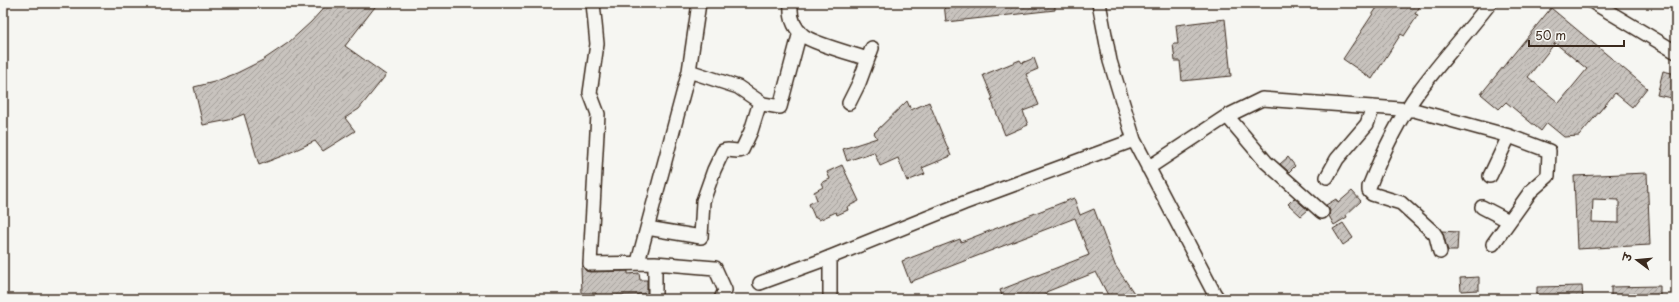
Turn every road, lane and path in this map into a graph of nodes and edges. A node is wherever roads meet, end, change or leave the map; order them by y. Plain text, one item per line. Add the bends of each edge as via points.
1 (593, 3) edge
2 (699, 3) edge
3 (791, 3) edge
4 (1099, 3) edge
5 (1490, 3) edge
6 (1594, 3) edge
7 (800, 32) junction
8 (1676, 52) edge
9 (689, 71) junction
10 (760, 102) junction
11 (848, 103) dead end
12 (1373, 107) junction
13 (1406, 110) junction
14 (1227, 116) junction
15 (1509, 136) junction
16 (1134, 140) junction
17 (1148, 168) junction
18 (1490, 176) dead end
19 (1327, 177) dead end
20 (1482, 207) dead end
21 (1322, 212) dead end
22 (1509, 221) junction
23 (647, 228) junction
24 (1493, 244) dead end
25 (1440, 252) dead end
26 (830, 257) junction
27 (638, 262) junction
28 (655, 263) junction
29 (760, 283) dead end
30 (655, 299) edge
31 (722, 299) edge
32 (830, 299) edge
33 (1218, 299) edge

1 - 27 street via 597,44 590,93 598,114 590,264
2 - 9 street
3 - 7 street via 790,12
4 - 16 street via 1110,61
5 - 13 street
6 - 8 street
7 - 10 street via 782,104 778,107
7 - 11 street via 804,37 820,43 870,53 859,83
9 - 10 street via 738,87
9 - 23 street
10 - 23 street via 742,150 723,151 714,170 703,202 701,237
12 - 13 street
12 - 14 street via 1262,100
12 - 19 street via 1367,124 1337,159
13 - 15 street
13 - 25 street via 1380,159 1369,191 1406,207 1434,233
14 - 17 street
14 - 21 street via 1266,162
15 - 18 street
15 - 22 street via 1549,152 1548,176 1531,191
16 - 17 street
16 - 26 street via 964,203
17 - 33 street
20 - 22 street
22 - 24 street
23 - 27 street
26 - 29 street
26 - 32 street
27 - 28 street
28 - 30 street
28 - 31 street via 715,268 724,290

